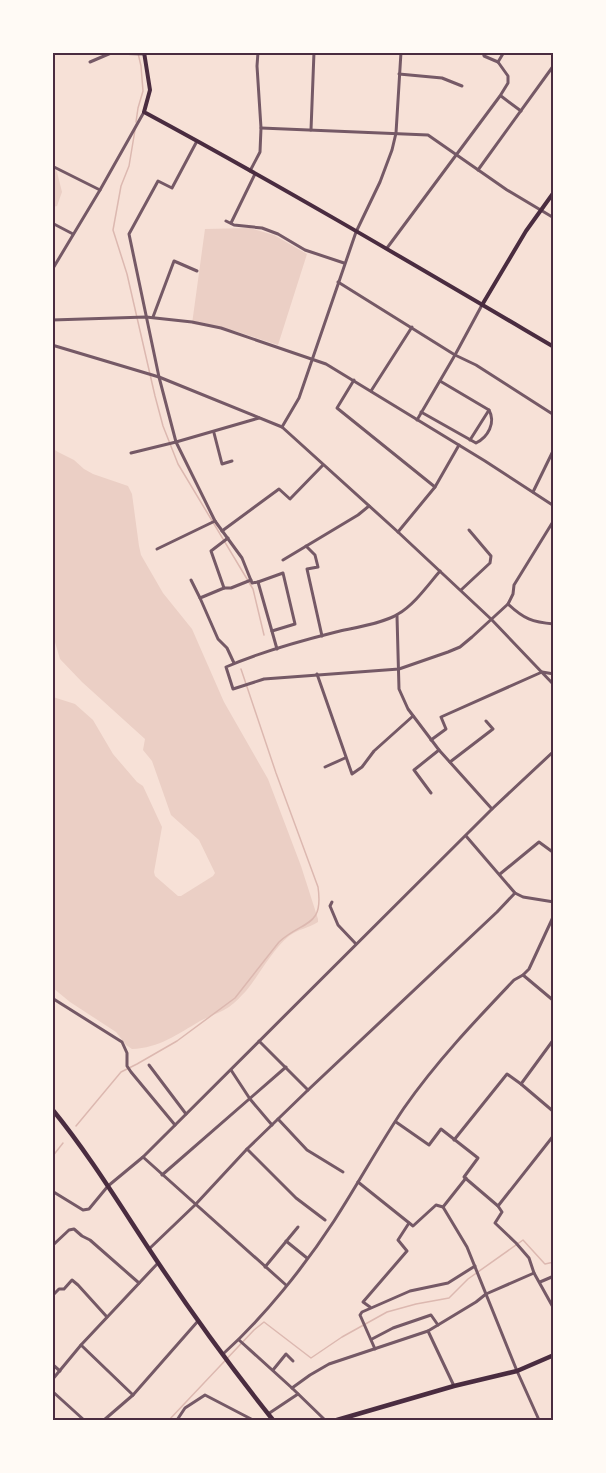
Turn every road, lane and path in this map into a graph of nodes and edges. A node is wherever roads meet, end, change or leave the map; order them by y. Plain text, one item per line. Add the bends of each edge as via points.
1 (258, 52) edge
2 (314, 52) edge
3 (401, 52) edge
4 (483, 52) edge
5 (504, 52) edge
6 (145, 53) edge
7 (90, 62) dead end
8 (498, 62) junction
9 (554, 65) edge
10 (399, 75) junction
11 (462, 86) dead end
12 (500, 96) junction
13 (521, 111) junction
14 (144, 112) junction
15 (261, 128) junction
16 (311, 130) junction
17 (396, 133) junction
18 (197, 141) junction
19 (456, 154) junction
20 (52, 166) edge
21 (478, 170) junction
22 (250, 171) junction
23 (255, 174) junction
24 (100, 190) junction
25 (554, 192) edge
26 (541, 210) junction
27 (554, 218) edge
28 (226, 221) dead end
29 (231, 223) junction
30 (52, 224) edge
31 (356, 232) junction
32 (74, 234) junction
33 (387, 248) junction
34 (344, 263) junction
35 (52, 270) edge
36 (197, 271) dead end
37 (338, 281) junction
38 (482, 305) junction
39 (146, 317) junction
40 (153, 318) junction
41 (52, 320) edge
42 (412, 327) junction
43 (52, 345) edge
44 (554, 347) edge
45 (456, 354) junction
46 (313, 359) junction
47 (159, 377) junction
48 (354, 380) junction
49 (440, 381) junction
50 (371, 391) junction
51 (489, 410) junction
52 (421, 412) junction
53 (554, 415) edge
54 (261, 417) junction
55 (417, 420) junction
56 (282, 427) junction
57 (214, 432) junction
58 (470, 440) junction
59 (176, 442) junction
60 (459, 445) junction
61 (554, 449) edge
62 (131, 453) dead end
63 (232, 461) dead end
64 (323, 465) junction
65 (435, 487) junction
66 (533, 492) junction
67 (369, 506) junction
68 (554, 506) edge
69 (554, 520) edge
70 (215, 521) junction
71 (469, 530) dead end
72 (222, 531) junction
73 (398, 532) junction
74 (228, 538) junction
75 (306, 546) junction
76 (157, 549) dead end
77 (283, 560) dead end
78 (440, 571) junction
79 (191, 580) dead end
80 (251, 580) junction
81 (258, 582) junction
82 (224, 588) junction
83 (461, 591) junction
84 (200, 598) junction
85 (508, 604) junction
86 (397, 615) junction
87 (491, 619) junction
88 (554, 624) edge
89 (272, 631) junction
90 (322, 636) junction
91 (277, 649) junction
92 (234, 663) junction
93 (399, 669) junction
94 (542, 672) junction
95 (317, 674) junction
96 (554, 674) edge
97 (554, 685) edge
98 (413, 716) junction
99 (486, 721) dead end
100 (431, 740) junction
101 (439, 750) junction
102 (554, 751) edge
103 (346, 758) junction
104 (450, 762) junction
105 (325, 767) dead end
106 (431, 793) dead end
107 (492, 809) junction
108 (466, 836) junction
109 (554, 853) edge
110 (500, 874) junction
111 (515, 893) junction
112 (332, 902) dead end
113 (554, 902) edge
114 (554, 915) edge
115 (356, 944) junction
116 (523, 975) junction
117 (52, 998) edge
118 (554, 1001) edge
119 (554, 1039) edge
120 (259, 1041) junction
121 (149, 1065) dead end
122 (286, 1067) junction
123 (231, 1070) junction
124 (520, 1084) junction
125 (308, 1090) junction
126 (250, 1099) junction
127 (52, 1109) edge
128 (554, 1113) edge
129 (186, 1114) junction
130 (278, 1119) junction
131 (396, 1121) junction
132 (175, 1125) junction
133 (272, 1125) junction
134 (554, 1135) edge
135 (454, 1140) junction
136 (247, 1149) junction
137 (142, 1157) junction
138 (343, 1172) dead end
139 (162, 1175) junction
140 (466, 1178) junction
141 (358, 1182) junction
142 (108, 1186) junction
143 (52, 1191) edge
144 (195, 1205) junction
145 (498, 1206) junction
146 (443, 1207) junction
147 (325, 1220) dead end
148 (409, 1223) junction
149 (298, 1227) dead end
150 (286, 1241) junction
151 (52, 1246) edge
152 (149, 1249) junction
153 (308, 1258) junction
154 (158, 1263) junction
155 (475, 1266) junction
156 (265, 1267) junction
157 (534, 1273) junction
158 (554, 1276) edge
159 (540, 1282) junction
160 (139, 1283) junction
161 (286, 1285) junction
162 (486, 1294) junction
163 (52, 1296) edge
164 (370, 1307) junction
165 (554, 1309) edge
166 (108, 1317) junction
167 (198, 1321) junction
168 (438, 1324) junction
169 (428, 1331) junction
170 (372, 1339) junction
171 (239, 1340) junction
172 (81, 1345) junction
173 (375, 1349) junction
174 (222, 1355) junction
175 (554, 1355) edge
176 (293, 1361) dead end
177 (52, 1364) edge
178 (273, 1370) junction
179 (60, 1371) junction
180 (517, 1371) junction
181 (52, 1380) edge
182 (454, 1386) junction
183 (292, 1388) junction
184 (52, 1391) edge
185 (298, 1394) junction
186 (133, 1395) junction
187 (271, 1418) edge
188 (84, 1420) edge
189 (104, 1420) edge
190 (177, 1420) edge
191 (253, 1420) edge
192 (325, 1420) edge
193 (337, 1420) edge
194 (539, 1420) edge

1 - 15 street
2 - 16 street
3 - 10 street
4 - 8 street
5 - 8 street
6 - 7 street via 111,54
6 - 14 main road via 150,90
8 - 12 street via 508,76
9 - 13 street
10 - 11 street via 442,78
10 - 17 street
12 - 13 street
12 - 19 street
13 - 21 street
14 - 18 main road
14 - 24 street
15 - 16 street
15 - 22 street via 260,152
16 - 17 street
17 - 19 street via 428,135
17 - 31 street via 380,182
18 - 22 main road
18 - 39 street via 172,188 158,181 129,234
19 - 21 street
19 - 33 street
20 - 24 street
21 - 26 street
22 - 23 main road
23 - 29 street
23 - 31 main road
24 - 32 street
25 - 26 main road
26 - 27 street
26 - 38 main road
28 - 29 street
29 - 34 street via 262,228
30 - 32 street
31 - 33 main road
31 - 34 street
32 - 35 street
33 - 38 main road
34 - 37 street
36 - 40 street via 174,261
37 - 42 street
37 - 46 street
38 - 44 main road
38 - 45 street
39 - 40 street
39 - 41 street
39 - 47 street
40 - 46 street via 221,328
42 - 45 street
42 - 50 street
43 - 47 street
45 - 49 street
45 - 53 street
46 - 48 street
46 - 56 street via 299,398
47 - 54 street
47 - 59 street
48 - 50 street
48 - 65 street via 337,408
49 - 51 street
49 - 52 street
50 - 55 street
51 - 58 street
51 - 58 street via 493,423 482,440
52 - 55 street
52 - 58 street
54 - 56 street
54 - 57 street
55 - 60 street
56 - 64 street
57 - 59 street
57 - 63 street via 222,464
59 - 62 street
59 - 70 street
60 - 65 street
60 - 66 street
61 - 66 street
64 - 67 street
64 - 72 street via 290,499 279,489
65 - 73 street
66 - 68 street
67 - 73 street
67 - 75 street
69 - 85 street via 514,585
70 - 72 street
70 - 76 street
71 - 83 street via 491,556 490,563
72 - 74 street
73 - 78 street
74 - 80 street
74 - 82 street via 211,551
75 - 77 street
75 - 90 street via 315,555 318,567 307,569
78 - 83 street
78 - 86 street
79 - 84 street
80 - 81 street via 252,584
80 - 82 street
81 - 89 street
81 - 89 street via 283,573 295,624
82 - 84 street
83 - 87 street
84 - 92 street via 218,639
85 - 87 street
85 - 88 street via 528,620
86 - 90 street
86 - 93 street
87 - 93 street via 460,647
87 - 94 street
89 - 91 street
90 - 91 street
91 - 92 street
92 - 95 street via 226,667 233,689 264,678
93 - 95 street
93 - 98 street via 399,689
94 - 96 street
94 - 97 street
94 - 100 street via 441,717 446,729
95 - 103 street
98 - 100 street
98 - 103 street via 352,774
99 - 104 street via 493,729
100 - 101 street
101 - 104 street
101 - 106 street via 414,770
102 - 107 street
103 - 105 street
104 - 107 street
107 - 108 street
108 - 110 street
108 - 115 street
109 - 110 street via 539,842
110 - 111 street
111 - 113 street
111 - 125 street
112 - 115 street via 338,925
114 - 116 street
115 - 120 street
116 - 118 street
116 - 131 street via 446,1053
117 - 132 street via 122,1042 127,1066
119 - 124 street
120 - 122 street
120 - 123 street
121 - 129 street
122 - 125 street
122 - 126 street
123 - 126 street
123 - 129 street
124 - 128 street
124 - 135 street via 507,1074
125 - 130 street
126 - 133 street
126 - 139 street
127 - 142 main road
129 - 132 street
130 - 133 street
130 - 138 street via 307,1150
131 - 135 street via 429,1145 441,1129
131 - 141 street
132 - 137 street
133 - 136 street
134 - 145 street
135 - 140 street via 478,1158
136 - 144 street
136 - 147 street via 296,1198
137 - 139 street
137 - 142 street
139 - 144 street
140 - 145 street
140 - 146 street
141 - 148 street
141 - 153 street
142 - 143 street via 89,1209 83,1210
142 - 152 main road
144 - 152 street
144 - 156 street
145 - 157 street via 502,1212 495,1223 529,1258
146 - 148 street via 436,1205 413,1226
146 - 155 street
148 - 164 street via 398,1240 407,1251 363,1302
149 - 150 street
150 - 153 street
150 - 156 street
151 - 160 street via 74,1229
152 - 154 main road
153 - 161 street
154 - 160 street
154 - 167 main road
155 - 162 street
155 - 164 street via 448,1283 410,1291
156 - 161 street
157 - 159 street
157 - 162 street
158 - 159 street
159 - 165 street
160 - 166 street
161 - 171 street
162 - 168 street
162 - 180 street
163 - 166 street via 72,1281
164 - 170 street via 360,1315
166 - 172 street
167 - 174 main road
167 - 186 street
168 - 169 street
168 - 170 street via 431,1315
169 - 173 street
169 - 182 street
170 - 173 street
171 - 174 street
171 - 178 street
172 - 179 street
172 - 186 street
173 - 183 street via 329,1364
174 - 187 main road
175 - 180 main road
176 - 178 street via 286,1354
177 - 179 street
178 - 183 street
179 - 181 street
180 - 182 main road
180 - 194 street
182 - 193 main road
183 - 185 street
184 - 188 street
185 - 187 street
185 - 192 street
186 - 189 street
190 - 191 street via 189,1405 205,1395

